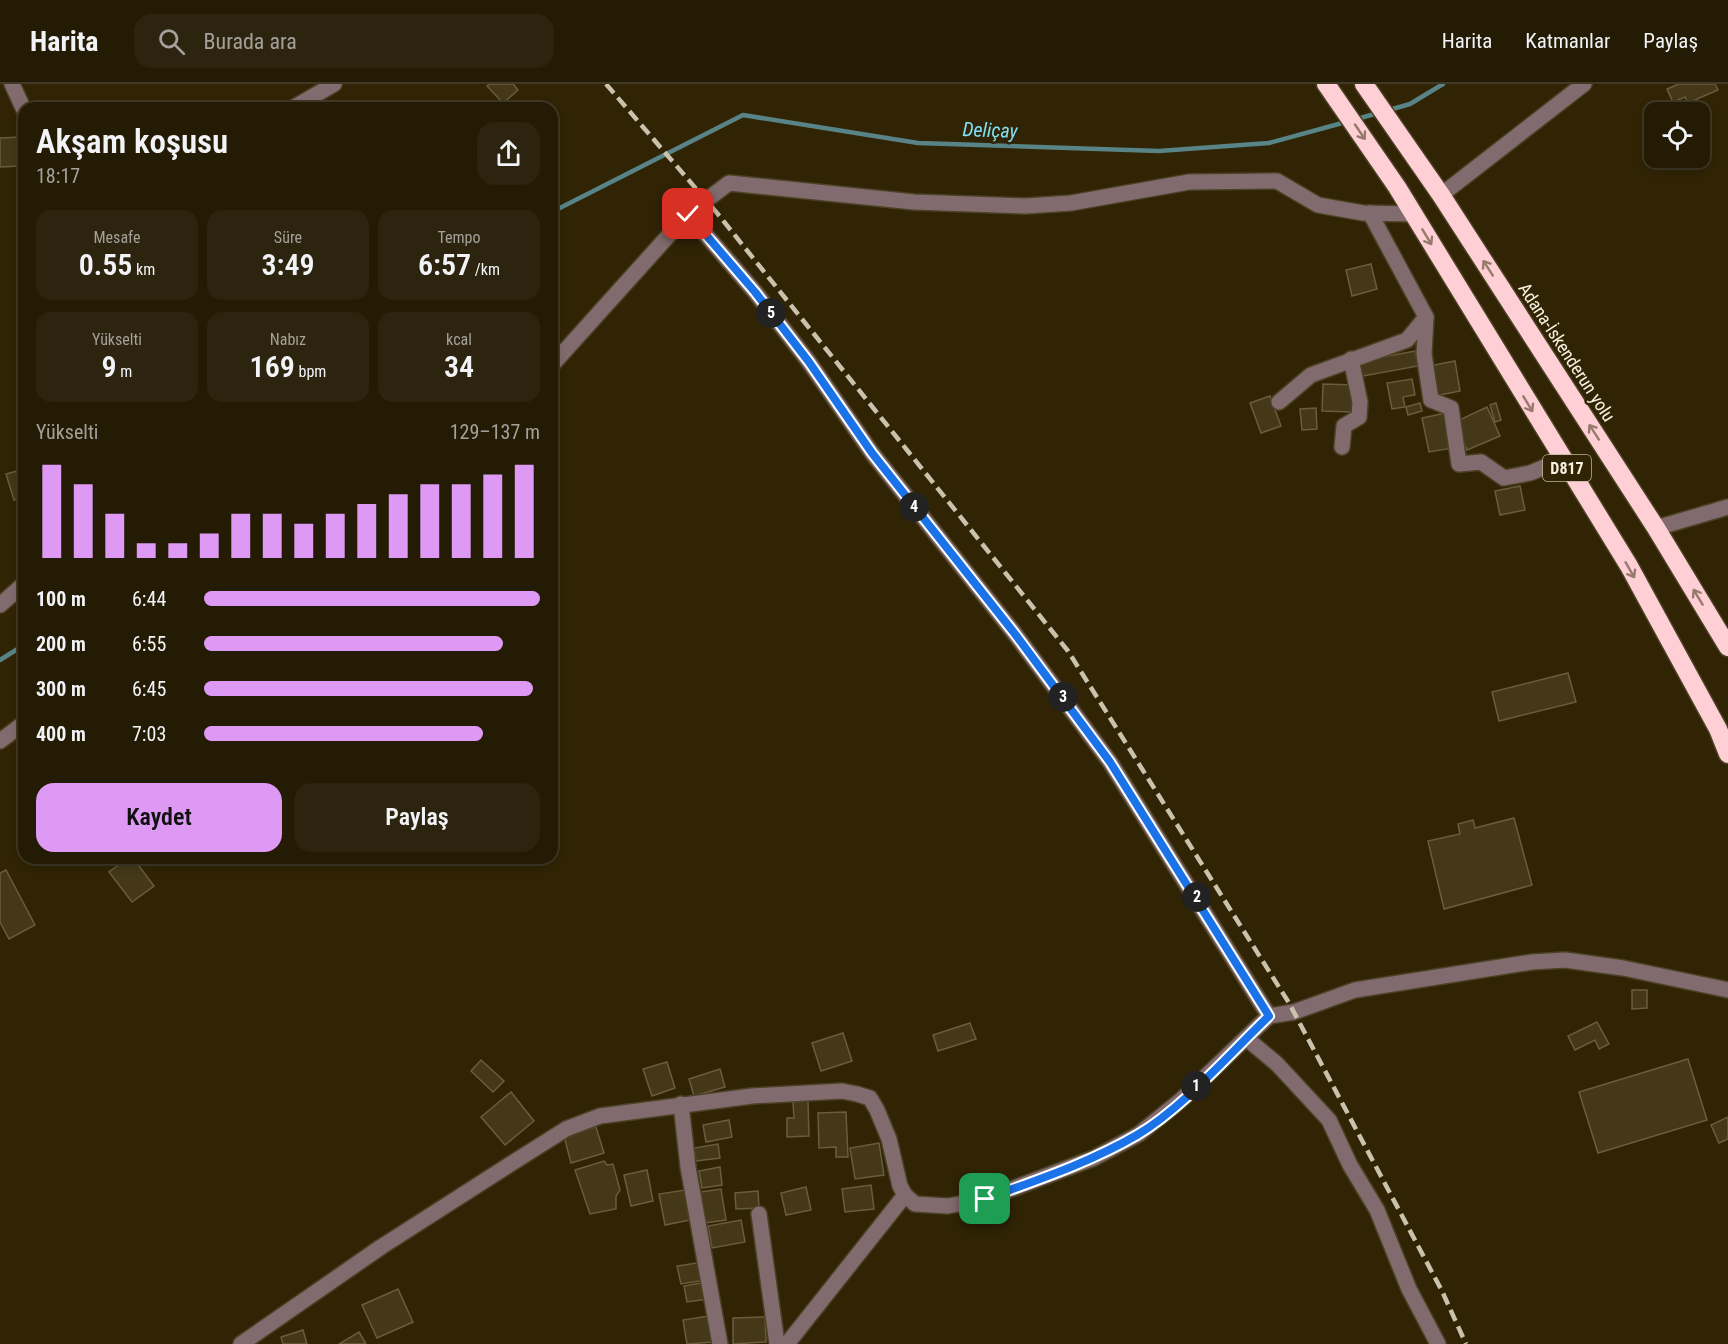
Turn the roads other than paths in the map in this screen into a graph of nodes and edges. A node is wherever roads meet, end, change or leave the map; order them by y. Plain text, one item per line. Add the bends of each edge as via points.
1 (12, 84) edge
2 (334, 84) edge
3 (1326, 84) edge
4 (1364, 84) edge
5 (1584, 84) edge
6 (20, 102) edge
7 (303, 102) edge
8 (1441, 195) junction
9 (1370, 213) junction
10 (688, 214) junction
11 (1414, 214) junction
12 (1426, 317) junction
13 (558, 358) edge
14 (1350, 359) junction
15 (1279, 402) dead end
16 (1342, 447) dead end
17 (1562, 460) junction
18 (1728, 507) edge
19 (1656, 528) junction
20 (18, 589) edge
21 (0, 605) edge
22 (1728, 647) edge
23 (18, 728) edge
24 (0, 741) edge
25 (1728, 754) edge
26 (1728, 990) edge
27 (1269, 1016) junction
28 (1246, 1038) junction
29 (681, 1104) junction
30 (905, 1195) junction
31 (759, 1214) dead end
32 (241, 1344) edge
33 (720, 1344) edge
34 (777, 1344) edge
35 (787, 1344) edge
36 (1438, 1344) edge

1 - 6 street
2 - 7 street
3 -> 11 highway, D817
4 - 8 highway, Adana-İskenderun yolu / D817
5 - 8 street
19 -> 8 highway, Adana-İskenderun yolu / D817
9 - 10 street via 1318,205 1277,181 1236,180 1189,182 1071,204 1026,206 914,202 729,183
9 - 11 street
9 - 12 street
10 - 13 street
10 - 27 street via 809,362 872,453 1110,762
11 -> 17 highway, D817
12 - 14 street via 1407,340
12 - 17 street via 1424,354 1431,400 1451,408 1458,464 1481,462 1504,478
14 - 15 street via 1311,375
14 - 16 street via 1360,402 1359,417 1344,426
17 -> 25 highway, D817 via 1629,566
18 - 19 street
22 -> 19 highway, Adana-İskenderun yolu / D817
20 - 21 street
23 - 24 street
26 - 27 street via 1565,960 1355,990 1294,1012
27 - 28 street
28 - 30 street via 1139,1134 1094,1158 976,1201 933,1207 915,1204
28 - 36 street via 1277,1064 1329,1120 1377,1210 1409,1289
29 - 30 street via 842,1091 870,1098 889,1139
29 - 32 street via 600,1116 566,1129 381,1247
29 - 33 street via 688,1167
30 - 35 street
31 - 34 street

